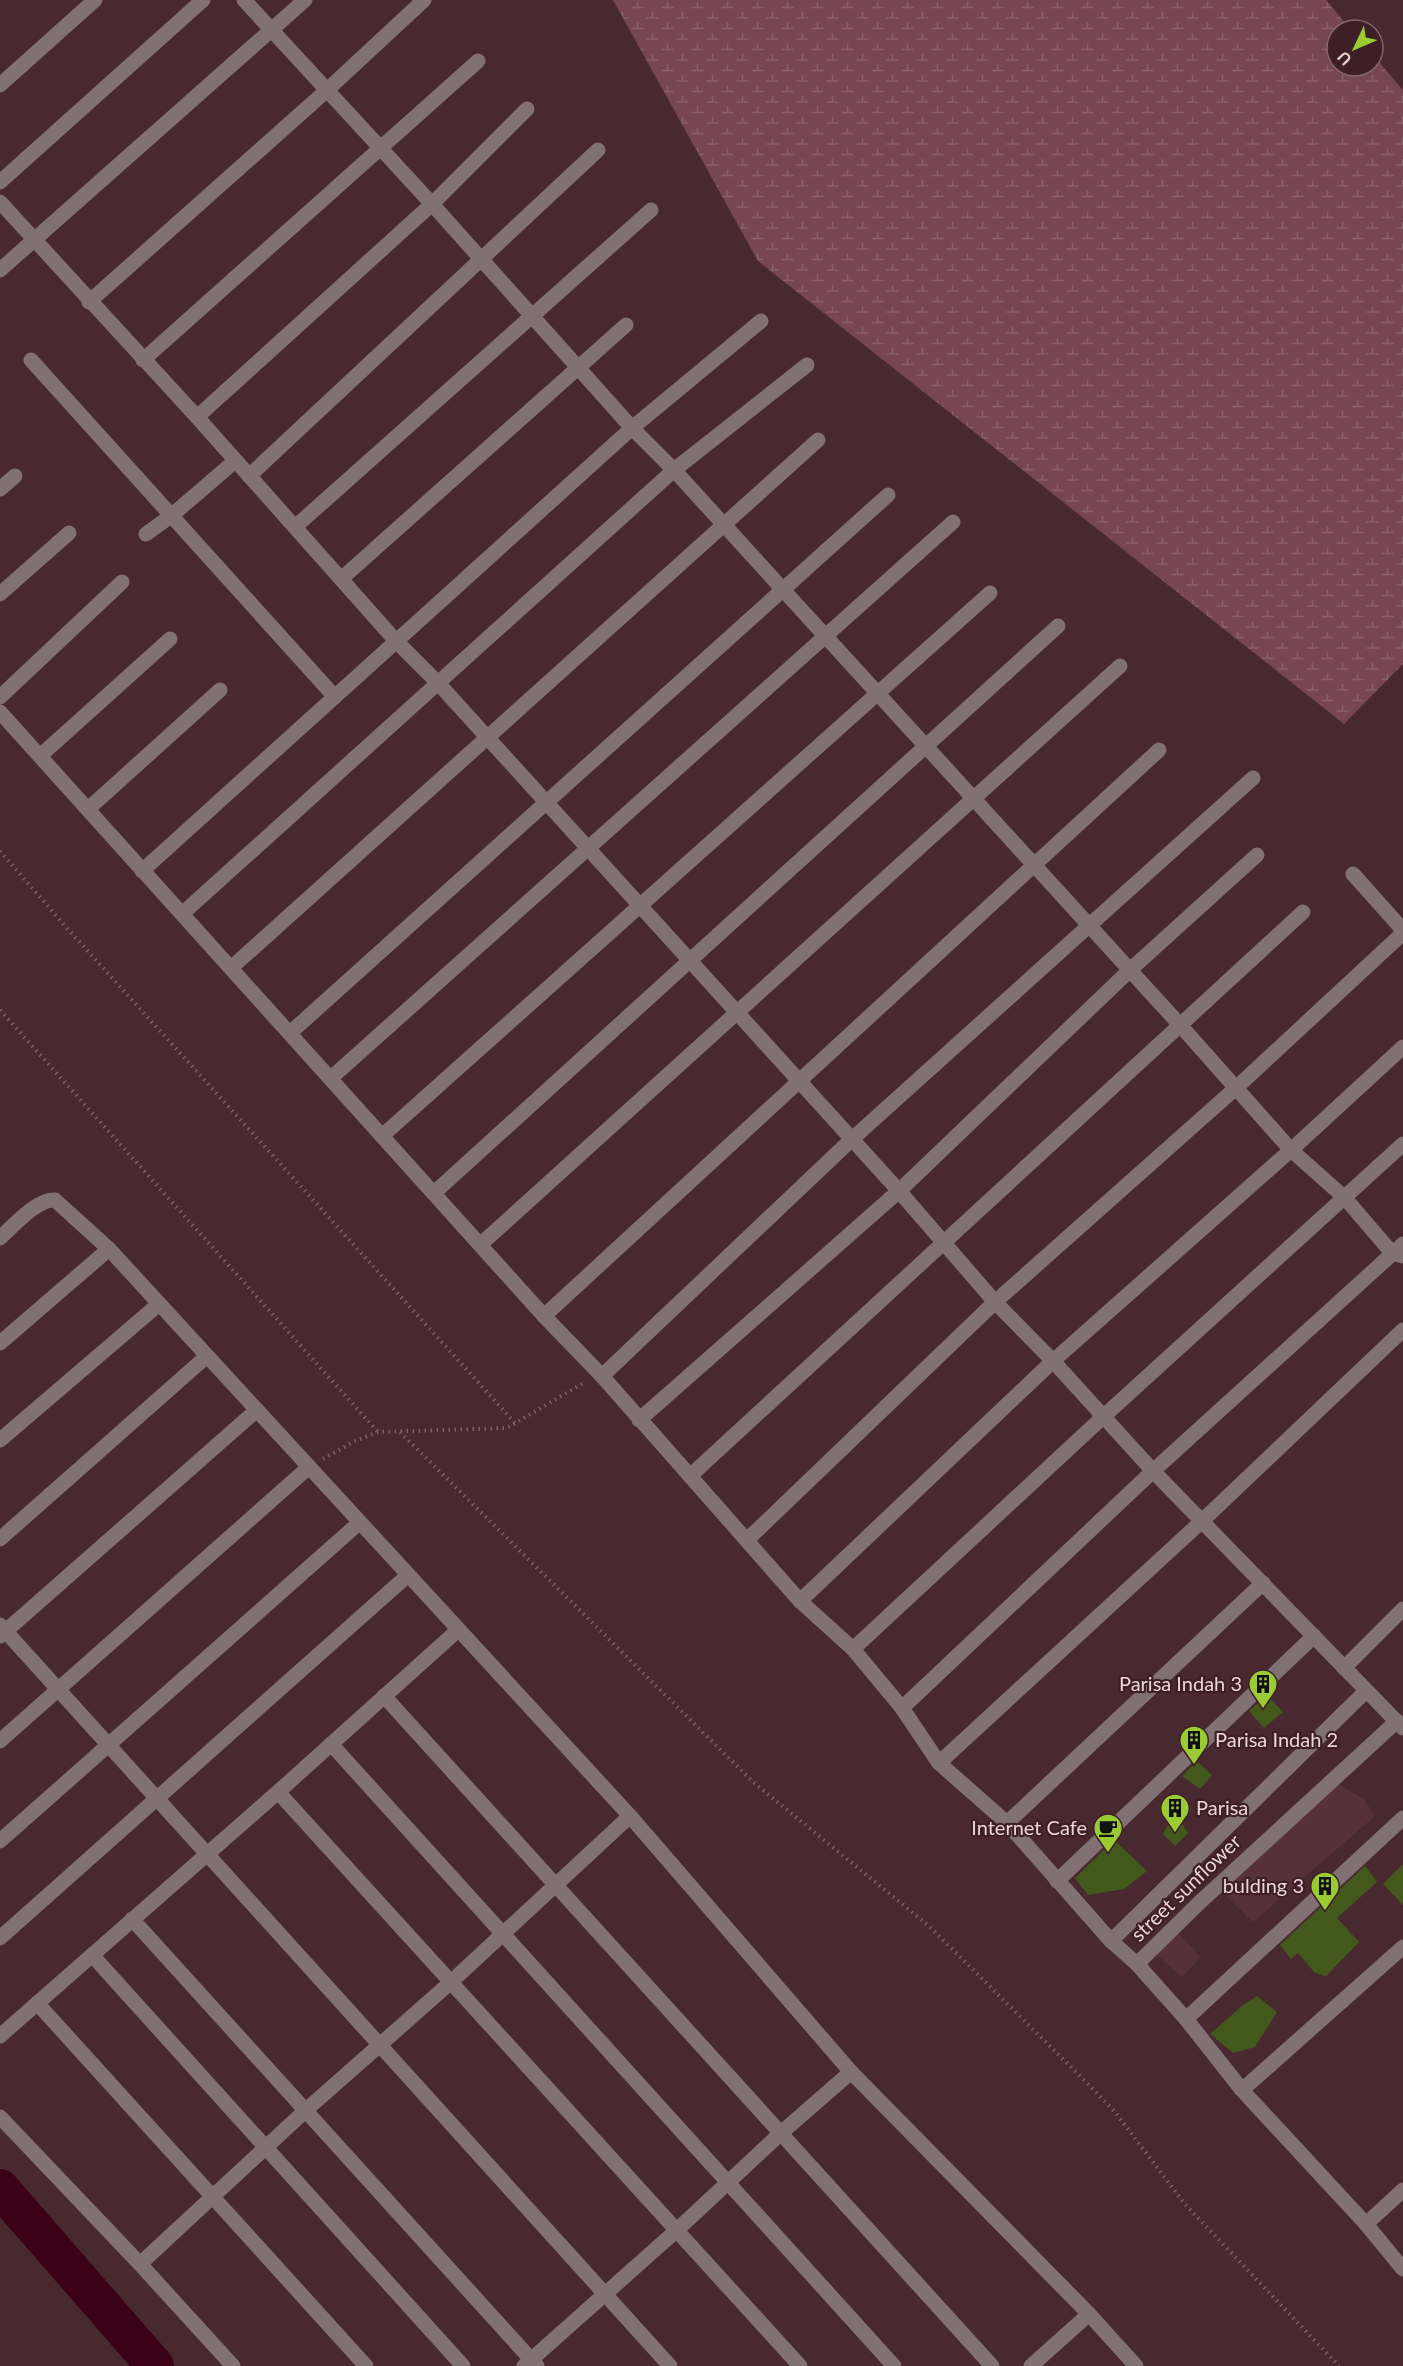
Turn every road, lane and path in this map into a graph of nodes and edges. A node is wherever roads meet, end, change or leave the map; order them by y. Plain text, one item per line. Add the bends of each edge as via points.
1 (95, 0) edge
2 (203, 0) edge
3 (244, 0) edge
4 (305, 0) edge
5 (423, 0) edge
6 (271, 30) junction
7 (478, 61) dead end
8 (0, 85) edge
9 (326, 91) junction
10 (527, 109) dead end
11 (380, 149) junction
12 (598, 150) dead end
13 (0, 182) edge
14 (0, 202) edge
15 (432, 204) junction
16 (651, 210) dead end
17 (34, 240) junction
18 (482, 261) junction
19 (0, 270) edge
20 (89, 302) junction
21 (532, 315) junction
22 (762, 321) dead end
23 (626, 326) dead end
24 (31, 360) dead end
25 (143, 360) junction
26 (807, 365) dead end
27 (578, 368) junction
28 (197, 417) junction
29 (632, 428) junction
30 (818, 440) dead end
31 (235, 461) junction
32 (674, 470) junction
33 (15, 476) dead end
34 (249, 476) junction
35 (0, 489) edge
36 (888, 495) dead end
37 (171, 516) junction
38 (953, 522) dead end
39 (724, 525) junction
40 (295, 527) junction
41 (69, 533) dead end
42 (146, 534) dead end
43 (341, 579) junction
44 (122, 582) dead end
45 (783, 590) junction
46 (990, 593) dead end
47 (0, 594) edge
48 (1058, 626) dead end
49 (825, 636) junction
50 (170, 639) dead end
51 (396, 641) junction
52 (1120, 666) dead end
53 (438, 683) junction
54 (220, 690) dead end
55 (878, 693) junction
56 (0, 697) edge
57 (335, 697) junction
58 (0, 712) edge
59 (488, 738) junction
60 (926, 746) junction
61 (1159, 750) dead end
62 (40, 756) junction
63 (1252, 778) dead end
64 (974, 798) junction
65 (547, 803) junction
66 (88, 810) junction
67 (588, 849) junction
68 (0, 851) edge
69 (1257, 855) dead end
70 (1033, 866) junction
71 (142, 872) junction
72 (1353, 874) dead end
73 (640, 906) junction
74 (1303, 912) dead end
75 (182, 914) junction
76 (1088, 925) junction
77 (1403, 932) edge
78 (690, 961) junction
79 (231, 968) junction
80 (1130, 970) junction
81 (0, 1010) edge
82 (737, 1012) junction
83 (1180, 1025) junction
84 (290, 1034) junction
85 (1403, 1047) edge
86 (331, 1078) junction
87 (798, 1082) junction
88 (1237, 1087) junction
89 (382, 1136) junction
90 (851, 1140) junction
91 (1403, 1144) edge
92 (1291, 1150) junction
93 (899, 1191) junction
94 (434, 1193) junction
95 (1345, 1198) junction
96 (0, 1238) edge
97 (943, 1243) junction
98 (480, 1244) junction
99 (109, 1250) junction
100 (1399, 1251) edge
101 (995, 1302) junction
102 (159, 1304) junction
103 (543, 1316) junction
104 (1403, 1330) edge
105 (0, 1343) edge
106 (207, 1356) junction
107 (1053, 1361) junction
108 (602, 1376) junction
109 (257, 1410) junction
110 (1104, 1416) junction
111 (639, 1420) junction
112 (515, 1424) junction
113 (378, 1432) junction
114 (400, 1432) junction
115 (0, 1440) edge
116 (309, 1467) junction
117 (1153, 1471) junction
118 (690, 1476) junction
119 (1202, 1521) junction
120 (359, 1522) junction
121 (0, 1539) edge
122 (747, 1540) junction
123 (407, 1576) junction
124 (1263, 1583) junction
125 (800, 1601) junction
126 (1403, 1609) edge
127 (458, 1630) junction
128 (2, 1631) edge
129 (1314, 1636) junction
130 (853, 1649) junction
131 (1344, 1668) junction
132 (58, 1689) junction
133 (1366, 1692) junction
134 (384, 1696) junction
135 (902, 1708) junction
136 (1400, 1725) edge
137 (0, 1741) edge
138 (331, 1744) junction
139 (108, 1745) junction
140 (939, 1763) junction
141 (278, 1792) junction
142 (156, 1799) junction
143 (630, 1816) junction
144 (1403, 1818) edge
145 (1007, 1823) junction
146 (0, 1841) edge
147 (206, 1854) junction
148 (1057, 1881) junction
149 (556, 1885) junction
150 (132, 1919) junction
151 (504, 1934) junction
152 (0, 1938) edge
153 (1111, 1941) junction
154 (1403, 1947) edge
155 (92, 1955) junction
156 (1137, 1964) junction
157 (451, 1982) junction
158 (38, 2003) junction
159 (1186, 2019) junction
160 (0, 2036) edge
161 (380, 2045) junction
162 (851, 2072) junction
163 (1242, 2090) junction
164 (306, 2110) junction
165 (0, 2117) edge
166 (781, 2133) junction
167 (266, 2147) junction
168 (729, 2182) junction
169 (1403, 2190) edge
170 (212, 2196) junction
171 (1366, 2224) junction
172 (677, 2230) junction
173 (140, 2264) junction
174 (1403, 2269) edge
175 (605, 2293) junction
176 (1089, 2314) junction
177 (531, 2364) edge
178 (233, 2366) edge
179 (366, 2366) edge
180 (463, 2366) edge
181 (670, 2366) edge
182 (800, 2366) edge
183 (894, 2366) edge
184 (992, 2366) edge
185 (1031, 2366) edge
186 (1136, 2366) edge
187 (1339, 2366) edge

1 - 8 street
2 - 13 street
3 - 6 street
4 - 6 street
5 - 9 street
6 - 9 street
6 - 17 street
7 - 11 street
9 - 11 street
9 - 20 street
10 - 15 street
11 - 15 street
11 - 25 street
12 - 18 street
14 - 17 street
15 - 18 street
15 - 28 street
16 - 21 street
17 - 19 street
17 - 20 street
18 - 21 street
18 - 34 street
20 - 25 street
21 - 27 street
21 - 40 street
22 - 29 street
23 - 27 street
24 - 37 street
25 - 28 street
26 - 32 street
27 - 29 street
27 - 43 street
28 - 31 street
29 - 32 street
29 - 51 street
30 - 39 street
31 - 34 street
31 - 37 street
32 - 39 street
32 - 53 street
33 - 35 street
34 - 40 street
36 - 45 street
37 - 42 street
37 - 57 street
38 - 49 street
39 - 45 street
39 - 59 street
40 - 43 street
41 - 47 street
43 - 51 street
44 - 56 street
45 - 49 street
45 - 65 street
46 - 55 street
48 - 60 street
49 - 55 street
49 - 67 street
50 - 62 street
51 - 53 street
51 - 57 street
52 - 64 street
53 - 59 street
53 - 75 street
54 - 66 street
55 - 60 street
55 - 73 street
57 - 71 street
58 - 62 street
59 - 65 street
59 - 79 street
60 - 64 street
60 - 78 street
61 - 70 street
62 - 66 street
63 - 76 street
64 - 70 street
64 - 82 street
65 - 67 street
65 - 84 street
66 - 71 street
67 - 73 street
67 - 86 street
68 - 112 path
69 - 80 street
70 - 76 street
70 - 87 street
71 - 75 street
72 - 77 street
73 - 78 street
73 - 89 street
74 - 83 street
75 - 79 street
76 - 80 street
76 - 90 street
77 - 88 street
78 - 82 street
78 - 94 street
79 - 84 street
80 - 83 street
80 - 93 street
81 - 113 path
82 - 87 street
82 - 98 street
83 - 88 street
83 - 97 street
84 - 86 street
85 - 92 street
86 - 89 street
87 - 90 street
87 - 103 street
88 - 92 street
88 - 101 street
89 - 94 street
90 - 93 street
90 - 108 street
91 - 95 street
92 - 95 street
92 - 107 street
93 - 97 street
93 - 111 street
94 - 98 street
95 - 100 street
95 - 110 street
96 - 99 street via 49,1199 55,1200
97 - 101 street
97 - 118 street
98 - 103 street
99 - 102 street
99 - 105 street
100 - 117 street
101 - 107 street
101 - 122 street
102 - 106 street
102 - 115 street
103 - 108 street
104 - 119 street
106 - 109 street
106 - 121 street
107 - 110 street
107 - 125 street
108 - 111 street
108 - 112 path via 563,1393
109 - 116 street
109 - 128 street
110 - 117 street
110 - 130 street
111 - 118 street
112 - 114 path via 507,1428
113 - 114 path
113 - 116 path
114 - 187 path via 753,1782 929,1926 1085,2081 1115,2112 1184,2203
116 - 120 street
116 - 132 street
117 - 119 street
117 - 135 street
118 - 122 street
119 - 124 street
119 - 140 street
120 - 123 street
120 - 139 street
122 - 125 street
123 - 127 street
123 - 142 street
124 - 129 street
124 - 145 street
125 - 130 street
126 - 131 street
127 - 134 street
127 - 143 street
128 - 132 street
129 - 131 street
129 - 148 street
130 - 135 street
131 - 133 street
132 - 137 street
132 - 139 street
133 - 136 street
133 - 153 street
134 - 138 street
134 - 149 street
135 - 140 street
136 - 156 street, street sunflower via 1199,1902
138 - 141 street
138 - 151 street
139 - 142 street
139 - 146 street
140 - 145 street
141 - 147 street
141 - 157 street
142 - 147 street
142 - 152 street
143 - 149 street
143 - 162 street
144 - 159 street
145 - 148 street
147 - 150 street
147 - 161 street
148 - 153 street
149 - 151 street
149 - 166 street
150 - 155 street
150 - 164 street
151 - 157 street
151 - 168 street
153 - 156 street
154 - 163 street
155 - 158 street
155 - 167 street
156 - 159 street
157 - 161 street
157 - 172 street
158 - 160 street
158 - 170 street
159 - 163 street
161 - 164 street
161 - 175 street
162 - 166 street
162 - 176 street
163 - 171 street
164 - 167 street
164 - 177 street
165 - 173 street
166 - 168 street
166 - 184 street
167 - 170 street
167 - 180 street
168 - 172 street
168 - 183 street
169 - 171 street
170 - 173 street
170 - 179 street
171 - 174 street
172 - 175 street
172 - 182 street
173 - 178 street
175 - 177 street
175 - 181 street
176 - 185 street
176 - 186 street

